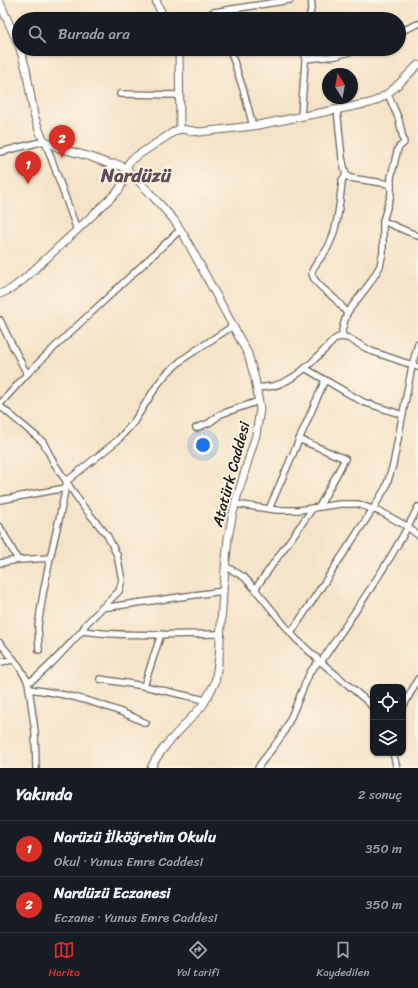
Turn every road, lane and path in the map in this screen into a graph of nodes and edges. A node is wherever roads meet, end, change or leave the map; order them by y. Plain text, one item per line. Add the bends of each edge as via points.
1 (156, 0) edge
2 (290, 0) edge
3 (311, 0) edge
4 (0, 3) edge
5 (161, 12) edge
6 (214, 12) edge
7 (310, 12) edge
8 (418, 24) edge
9 (406, 29) edge
10 (12, 30) edge
11 (22, 56) edge
12 (179, 56) edge
13 (232, 56) edge
14 (305, 56) edge
15 (336, 56) edge
16 (305, 59) junction
17 (418, 65) edge
18 (120, 94) dead end
19 (388, 94) junction
20 (180, 95) junction
21 (337, 109) junction
22 (301, 117) junction
23 (253, 126) junction
24 (180, 129) junction
25 (45, 141) junction
26 (0, 152) edge
27 (109, 164) junction
28 (127, 169) junction
29 (346, 175) junction
30 (124, 180) junction
31 (391, 186) junction
32 (383, 221) junction
33 (77, 230) junction
34 (180, 230) junction
35 (418, 236) edge
36 (0, 294) edge
37 (347, 313) junction
38 (0, 320) edge
39 (233, 326) junction
40 (343, 337) junction
41 (418, 344) edge
42 (415, 367) edge
43 (305, 368) junction
44 (27, 374) junction
45 (324, 380) junction
46 (257, 388) junction
47 (259, 401) junction
48 (0, 405) edge
49 (402, 414) junction
50 (196, 428) dead end
51 (299, 438) junction
52 (66, 481) junction
53 (66, 488) junction
54 (0, 500) edge
55 (235, 504) junction
56 (316, 507) junction
57 (418, 507) edge
58 (269, 509) junction
59 (373, 509) junction
60 (0, 527) edge
61 (408, 527) junction
62 (418, 535) edge
63 (50, 558) junction
64 (18, 560) junction
65 (0, 562) edge
66 (225, 566) junction
67 (255, 589) junction
68 (223, 591) junction
69 (101, 608) junction
70 (82, 631) junction
71 (291, 632) junction
72 (161, 634) junction
73 (221, 634) junction
74 (0, 643) edge
75 (39, 650) dead end
76 (14, 660) junction
77 (0, 662) edge
78 (320, 662) junction
79 (100, 679) dead end
80 (418, 679) edge
81 (28, 682) junction
82 (144, 686) junction
83 (29, 689) junction
84 (205, 700) junction
85 (406, 701) edge
86 (370, 704) edge
87 (146, 723) dead end
88 (394, 756) edge
89 (36, 768) edge
90 (152, 768) edge
91 (258, 768) edge
92 (397, 768) edge

1 - 5 street
2 - 6 street
3 - 7 street
4 - 10 street
8 - 9 street
11 - 25 street via 36,123
12 - 20 street
13 - 23 street
14 - 16 street
15 - 16 street
16 - 22 street
17 - 19 street
18 - 20 street
19 - 21 street via 370,103
19 - 31 street via 399,120 404,143 398,148
20 - 24 street
21 - 22 street
21 - 29 street
22 - 23 street
23 - 24 street via 200,132
24 - 28 street via 132,159
25 - 26 street
25 - 27 street
25 - 33 street
27 - 28 street via 117,164
27 - 30 street
28 - 30 street
28 - 34 street, Atatürk Caddesi via 148,190
29 - 31 street
29 - 37 street via 342,180 336,230 311,272 316,281
30 - 33 street via 119,190
31 - 32 street
32 - 35 street
32 - 37 street via 383,252 380,266
33 - 36 street via 23,280
34 - 39 street, Atatürk Caddesi
34 - 44 street
37 - 40 street via 342,330
38 - 44 street
39 - 46 street, Atatürk Caddesi via 250,360
39 - 52 street via 183,359 167,373 133,423 118,440
40 - 42 street via 371,351
40 - 43 street via 335,339
41 - 42 street
42 - 49 street
43 - 45 street
43 - 46 street via 289,380 274,386
44 - 48 street
45 - 49 street via 363,402
45 - 51 street
46 - 47 street, Atatürk Caddesi
47 - 50 street via 221,414
47 - 55 street, Atatürk Caddesi via 256,435
48 - 52 street via 43,442
49 - 59 street via 386,487
51 - 56 street via 345,459
51 - 58 street
52 - 53 street
52 - 69 street via 82,506 107,535 117,555 122,580 119,591
53 - 54 street
53 - 63 street
55 - 58 street
55 - 66 street, Atatürk Caddesi
56 - 58 street via 299,510
56 - 59 street via 358,504
56 - 67 street
57 - 61 street
59 - 61 street
59 - 71 street
60 - 64 street
61 - 62 street
61 - 78 street
63 - 64 street
63 - 75 street via 38,626
64 - 65 street
66 - 67 street via 244,577
66 - 68 street, Atatürk Caddesi
67 - 71 street
68 - 69 street
68 - 73 street, Atatürk Caddesi
69 - 70 street
70 - 72 street via 103,634
70 - 81 street via 41,674
71 - 78 street
72 - 73 street
72 - 82 street
73 - 84 street, Atatürk Caddesi via 217,675
74 - 76 street
76 - 77 street
76 - 81 street
78 - 86 street
78 - 91 street via 310,672 283,734
79 - 82 street
80 - 85 street
81 - 83 street
82 - 84 street
83 - 87 street via 94,702
83 - 89 street via 35,732
84 - 90 street, Atatürk Caddesi via 155,760
88 - 92 street

